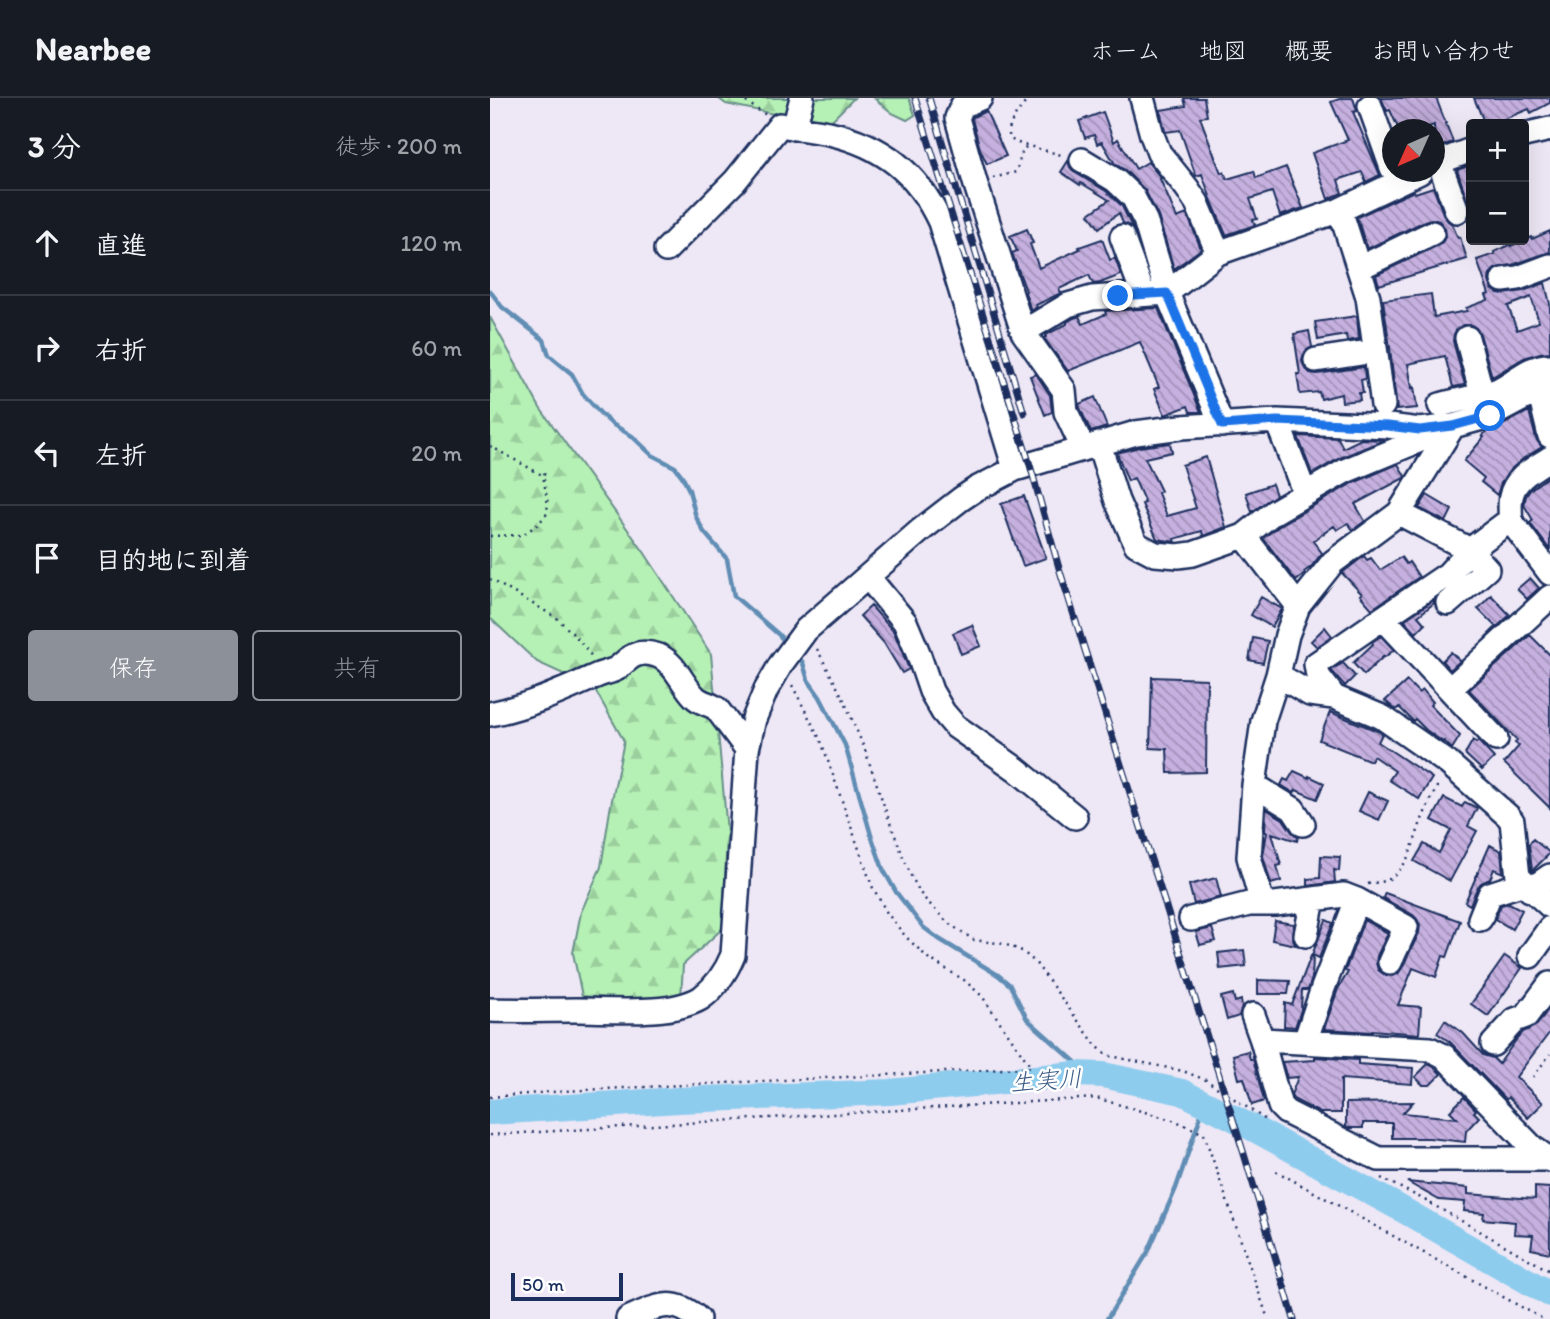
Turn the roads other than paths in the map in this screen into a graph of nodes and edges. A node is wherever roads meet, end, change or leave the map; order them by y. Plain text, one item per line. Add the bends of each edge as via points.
1 (802, 98) edge
2 (980, 98) edge
3 (1142, 98) edge
4 (1370, 106) dead end
5 (787, 126) junction
6 (1550, 129) edge
7 (1529, 134) edge
8 (1382, 139) edge
9 (1466, 152) edge
10 (1082, 160) road end
11 (1445, 160) edge
12 (1383, 182) edge
13 (1440, 182) edge
14 (1340, 210) junction
15 (1457, 211) dead end
16 (1432, 233) dead end
17 (1122, 237) dead end
18 (666, 250) dead end
19 (1218, 253) junction
20 (1550, 266) edge
21 (1359, 268) junction
22 (1503, 280) dead end
23 (1167, 293) junction
24 (1143, 294) junction
25 (1023, 332) junction
26 (1467, 338) dead end
27 (1375, 351) junction
28 (1316, 360) dead end
29 (1550, 366) edge
30 (1544, 386) edge
31 (1482, 394) junction
32 (1382, 405) dead end
33 (1440, 405) dead end
34 (1277, 421) junction
35 (1222, 425) junction
36 (1453, 426) junction
37 (1550, 436) edge
38 (1091, 446) junction
39 (1550, 458) edge
40 (1016, 469) junction
41 (1305, 494) junction
42 (1399, 513) junction
43 (1510, 520) junction
44 (1244, 536) junction
45 (1470, 550) junction
46 (1550, 573) edge
47 (868, 578) junction
48 (1550, 597) edge
49 (1448, 603) dead end
50 (1298, 606) junction
51 (1383, 618) junction
52 (1278, 676) junction
53 (1451, 689) junction
54 (1334, 697) junction
55 (490, 714) edge
56 (1496, 739) dead end
57 (747, 749) junction
58 (1254, 785) junction
59 (1075, 817) dead end
60 (1303, 824) dead end
61 (1550, 876) edge
62 (1527, 886) junction
63 (1313, 899) junction
64 (1357, 900) junction
65 (1262, 903) junction
66 (1550, 906) edge
67 (1191, 919) dead end
68 (1480, 919) dead end
69 (1550, 928) edge
70 (1306, 935) dead end
71 (1530, 956) dead end
72 (1390, 962) dead end
73 (1550, 984) edge
74 (490, 1010) edge
75 (1253, 1015) dead end
76 (1262, 1040) junction
77 (1305, 1042) junction
78 (1493, 1044) dead end
79 (1550, 1159) edge
80 (628, 1319) edge
81 (698, 1319) edge

1 - 5 street
2 - 25 street via 962,106 957,117
3 - 19 street via 1159,153 1197,203
4 - 8 street
5 - 18 street
5 - 40 street via 875,149 906,171 930,200
6 - 7 street
9 - 11 street
10 - 23 street via 1133,197 1145,220
12 - 14 street
13 - 15 street
14 - 19 street
14 - 21 street
16 - 21 street
17 - 24 street
19 - 23 street
20 - 22 street
21 - 27 street
23 - 24 street
23 - 35 street
24 - 25 street via 1080,301
25 - 38 street via 1064,390 1066,412
26 - 31 street
27 - 28 street
27 - 32 street
29 - 31 street
30 - 36 street via 1490,416
30 - 37 street
31 - 33 street
34 - 35 street
34 - 36 street via 1420,430
34 - 41 street
35 - 38 street via 1136,433
36 - 41 street via 1345,471
36 - 42 street
38 - 40 street
38 - 44 street via 1136,544 1155,554 1178,556
39 - 43 street via 1522,476 1511,495
40 - 47 street via 961,499
41 - 44 street
42 - 45 street
42 - 50 street via 1333,562
43 - 45 street
43 - 46 street
44 - 50 street
45 - 49 street via 1486,569
45 - 51 street via 1448,574
47 - 57 street via 806,630 781,664 758,709
47 - 59 street via 905,622 931,691 955,726
48 - 53 street
50 - 52 street
51 - 53 street
51 - 54 street via 1316,664 1318,676
52 - 54 street via 1310,694
52 - 58 street via 1263,721
53 - 56 street
54 - 62 street via 1382,717 1448,763 1508,816 1518,877
55 - 57 street via 557,694 616,669 640,653 663,658 694,696 717,709
57 - 74 street via 733,955 717,984 679,1007
58 - 60 street via 1293,809
58 - 65 street via 1249,857
61 - 62 street
62 - 66 street
62 - 68 street via 1490,894
63 - 64 street via 1344,895
63 - 65 street
63 - 70 street
64 - 72 street via 1406,927
64 - 77 street
65 - 67 street
69 - 71 street
73 - 78 street via 1526,1016 1515,1020
75 - 76 street
76 - 77 street
76 - 79 street via 1280,1106 1380,1159
77 - 79 street via 1430,1049 1444,1056
80 - 81 street via 675,1305

